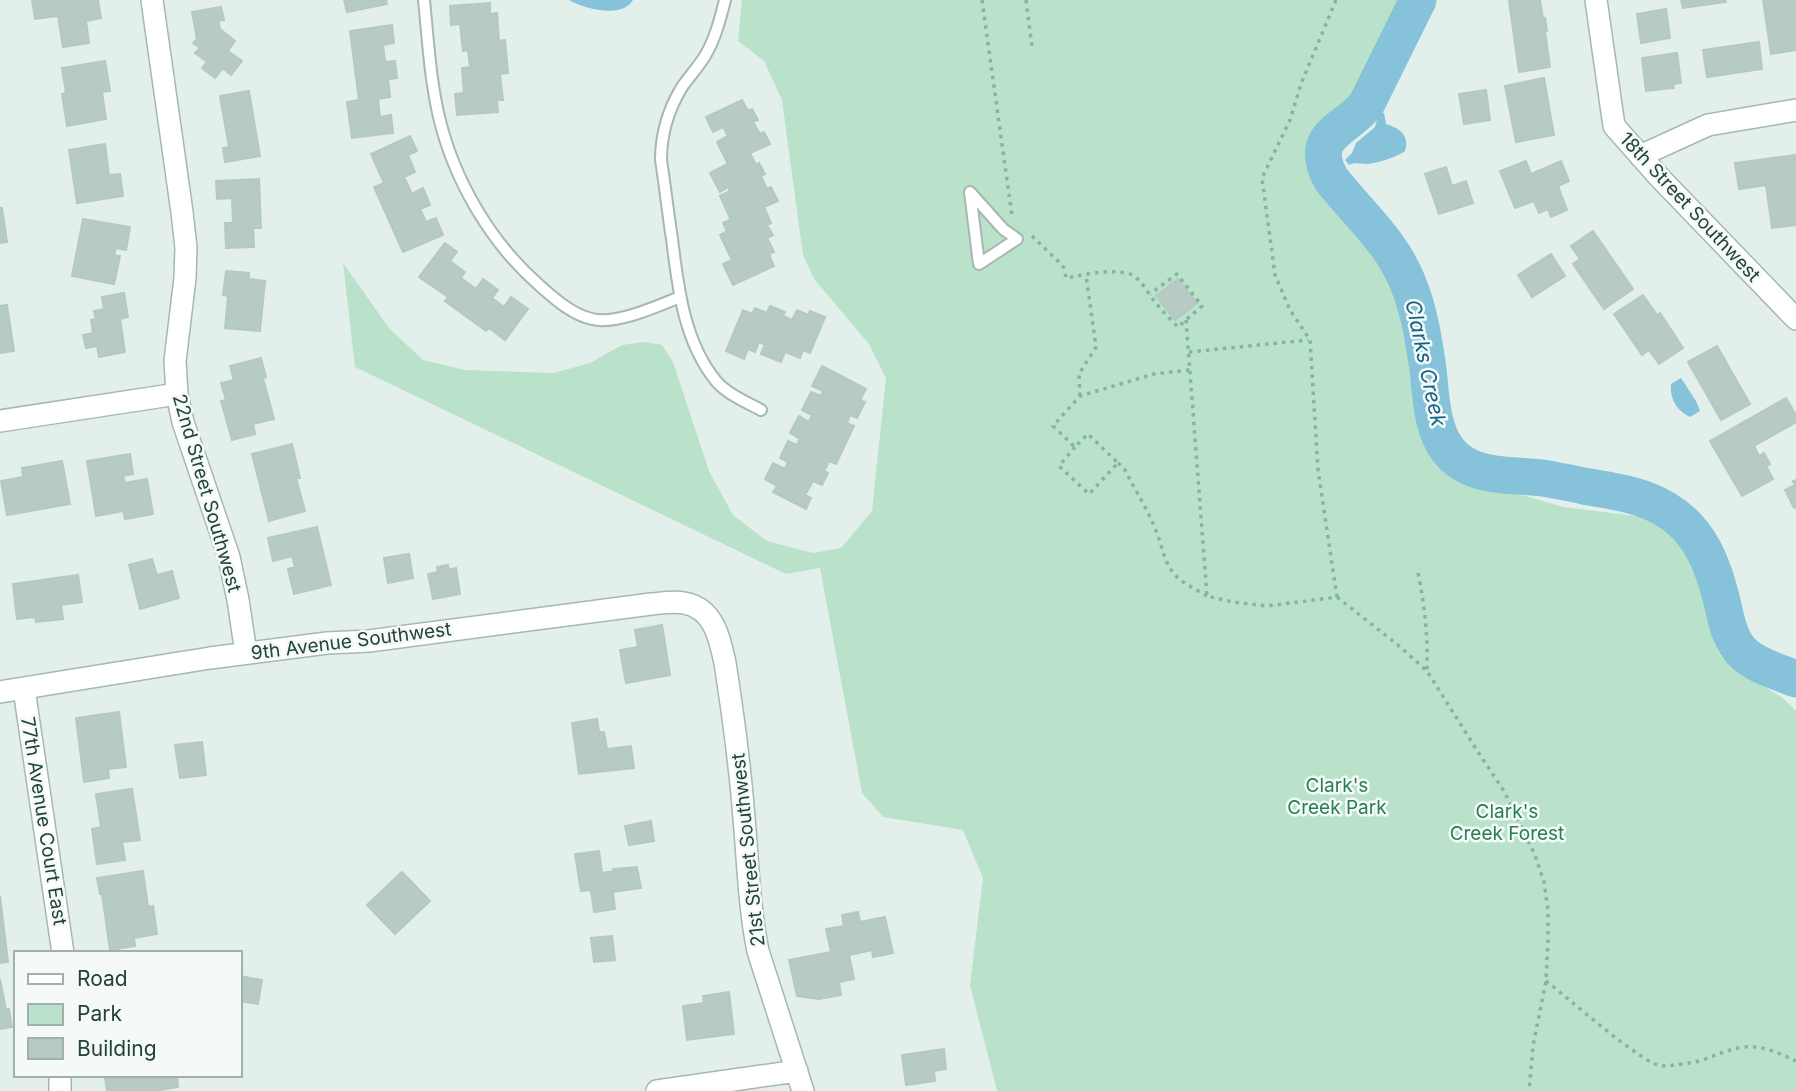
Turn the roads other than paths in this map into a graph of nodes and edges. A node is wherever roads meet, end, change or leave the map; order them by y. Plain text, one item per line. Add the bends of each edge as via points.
1 (152, 0) edge
2 (424, 0) edge
3 (724, 0) edge
4 (1596, 0) edge
5 (1796, 110) edge
6 (1640, 156) junction
7 (979, 264) joint
8 (680, 297) junction
9 (1796, 319) edge
10 (177, 394) junction
11 (761, 410) dead end
12 (0, 421) edge
13 (701, 610) joint
14 (246, 653) junction
15 (24, 689) junction
16 (0, 692) edge
17 (63, 951) edge
18 (800, 1081) edge
19 (657, 1091) edge

1 - 10 street, 22nd Street Southwest via 186,248 175,362
2 - 8 lane via 438,116 448,148 464,186 507,252 554,298 593,320 644,312
3 - 8 lane via 718,29 670,109 661,142
4 - 6 street, 18th Street Southwest via 1614,126
5 - 6 street via 1708,125
6 - 9 street, 18th Street Southwest
7 - 7 lane via 1017,239 970,192
8 - 11 lane via 700,357 718,383
10 - 12 street
10 - 14 street, 22nd Street Southwest via 229,557
13 - 14 street, 9th Avenue Southwest via 687,603 651,604
13 - 18 street, 21st Street Southwest via 718,633 726,663 758,951
14 - 15 street, 9th Avenue Southwest
15 - 16 street, 9th Avenue Southwest
15 - 17 street, 77th Avenue Court East
18 - 19 street

